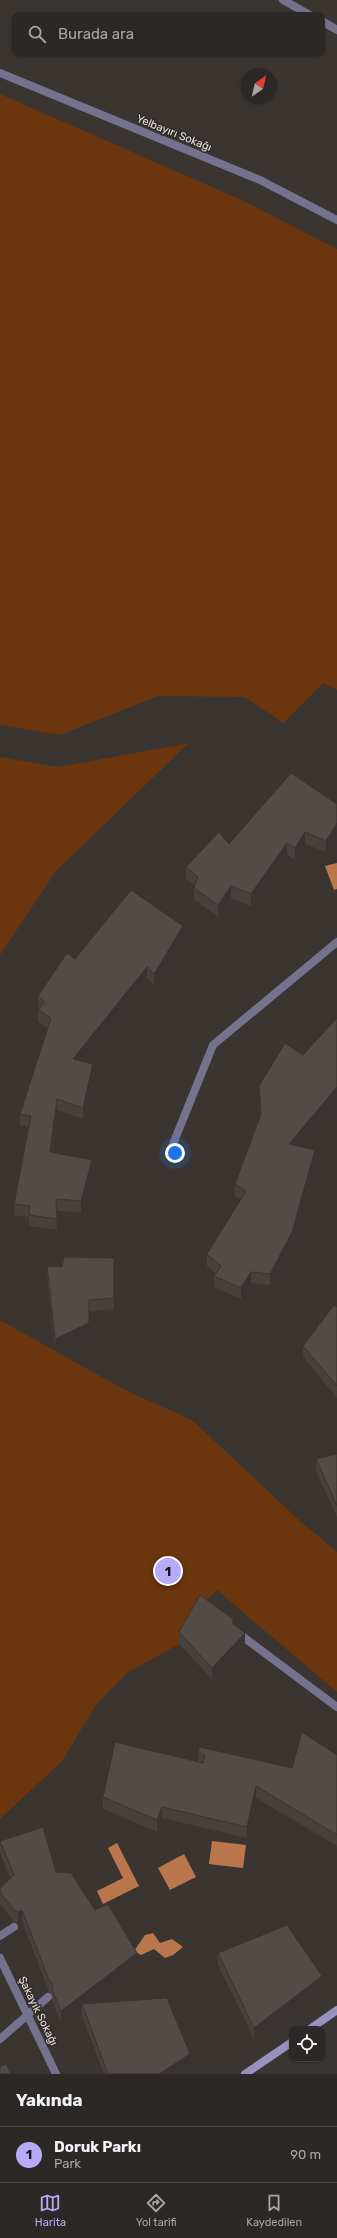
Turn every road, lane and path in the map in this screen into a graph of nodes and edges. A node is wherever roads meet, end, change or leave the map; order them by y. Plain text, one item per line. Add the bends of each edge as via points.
1 (283, 0) edge
2 (305, 12) edge
3 (325, 24) edge
4 (337, 30) edge
5 (0, 73) edge
6 (337, 220) edge
7 (337, 942) edge
8 (169, 1154) dead end
9 (238, 1633) edge
10 (337, 1707) edge
11 (14, 1927) dead end
12 (0, 1936) edge
13 (0, 1958) edge
14 (48, 1997) dead end
15 (337, 2010) edge
16 (27, 2014) junction
17 (314, 2026) edge
18 (0, 2039) edge
19 (289, 2044) edge
20 (56, 2074) edge
21 (245, 2074) edge

1 - 2 street
3 - 4 street
5 - 6 street, Yelbayırı Sokağı via 260,180
7 - 8 street via 212,1045
9 - 10 street
11 - 12 street
13 - 16 street, Şakayık Sokağı
14 - 16 street
15 - 17 main road
16 - 18 street
16 - 20 street, Şakayık Sokağı
19 - 21 main road

